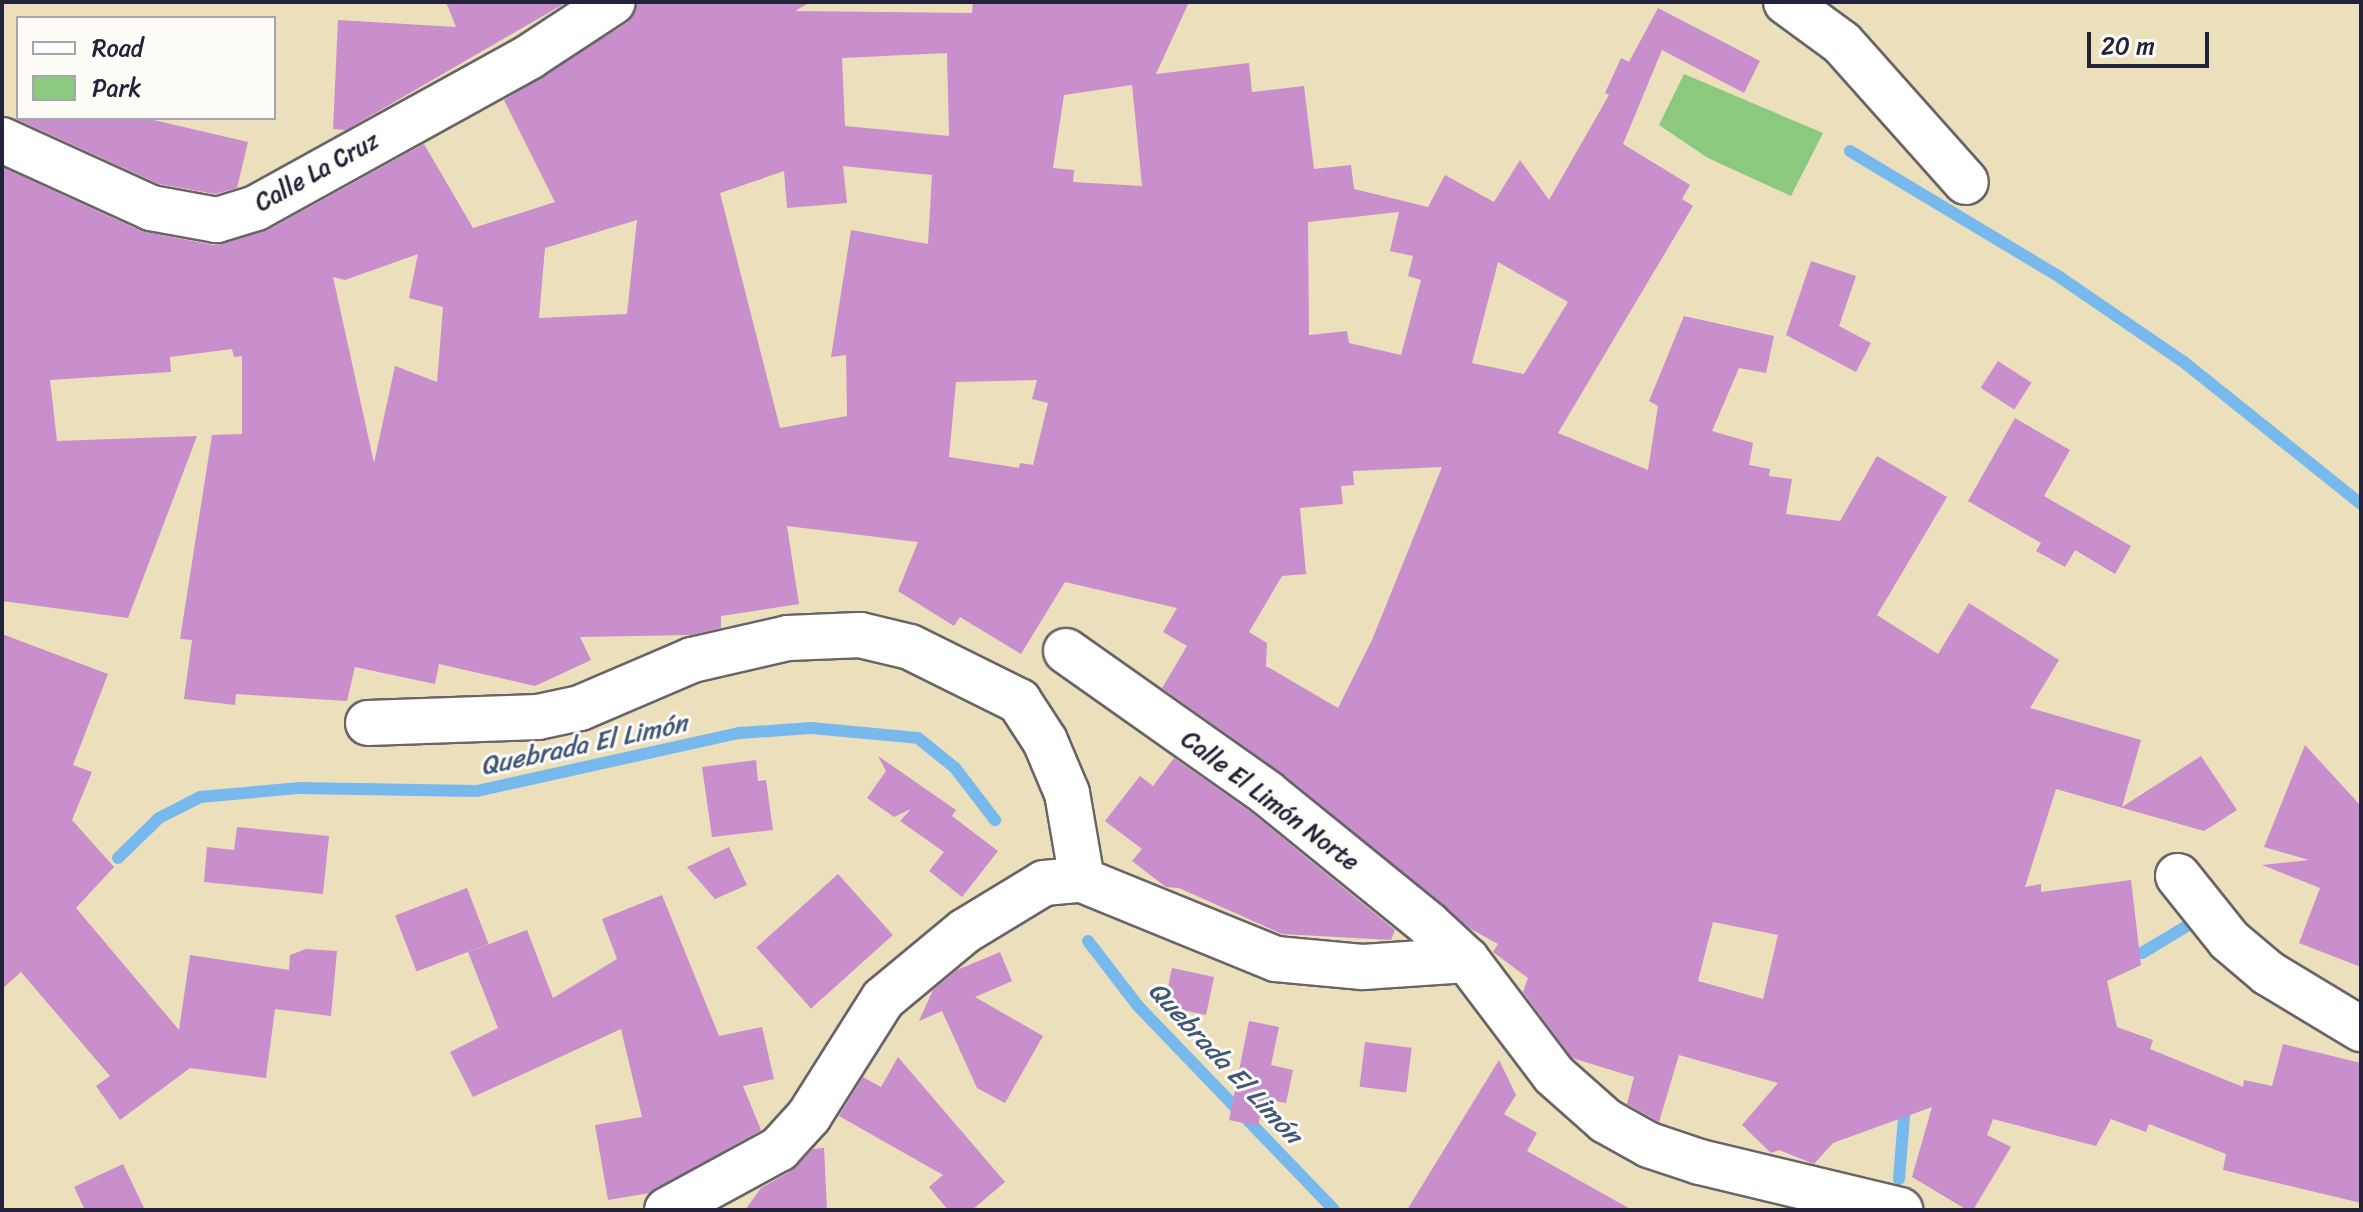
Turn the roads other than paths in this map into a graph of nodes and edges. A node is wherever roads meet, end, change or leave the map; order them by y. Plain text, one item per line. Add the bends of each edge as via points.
1 (613, 2) edge
2 (1786, 2) edge
3 (2, 140) edge
4 (1966, 182) dead end
5 (1066, 651) dead end
6 (368, 723) dead end
7 (2178, 876) dead end
8 (1082, 880) junction
9 (1467, 960) junction
10 (2361, 1029) edge
11 (667, 1210) edge
12 (1900, 1210) edge

1 - 3 street, Calle La Cruz via 529,57 256,208 217,220 151,208
2 - 4 street via 1842,43
5 - 9 street, Calle El Limón Norte via 1267,793
6 - 8 street via 538,717 580,708 692,660 788,638 860,635 910,647 1019,701 1045,741 1067,793
7 - 10 street via 2229,940 2268,973
8 - 9 street via 1276,959 1363,967
8 - 11 street via 1036,886 911,971 864,1024 791,1137 764,1159
9 - 12 street, Calle El Limón Norte via 1554,1075 1617,1127 1649,1145 1700,1162

